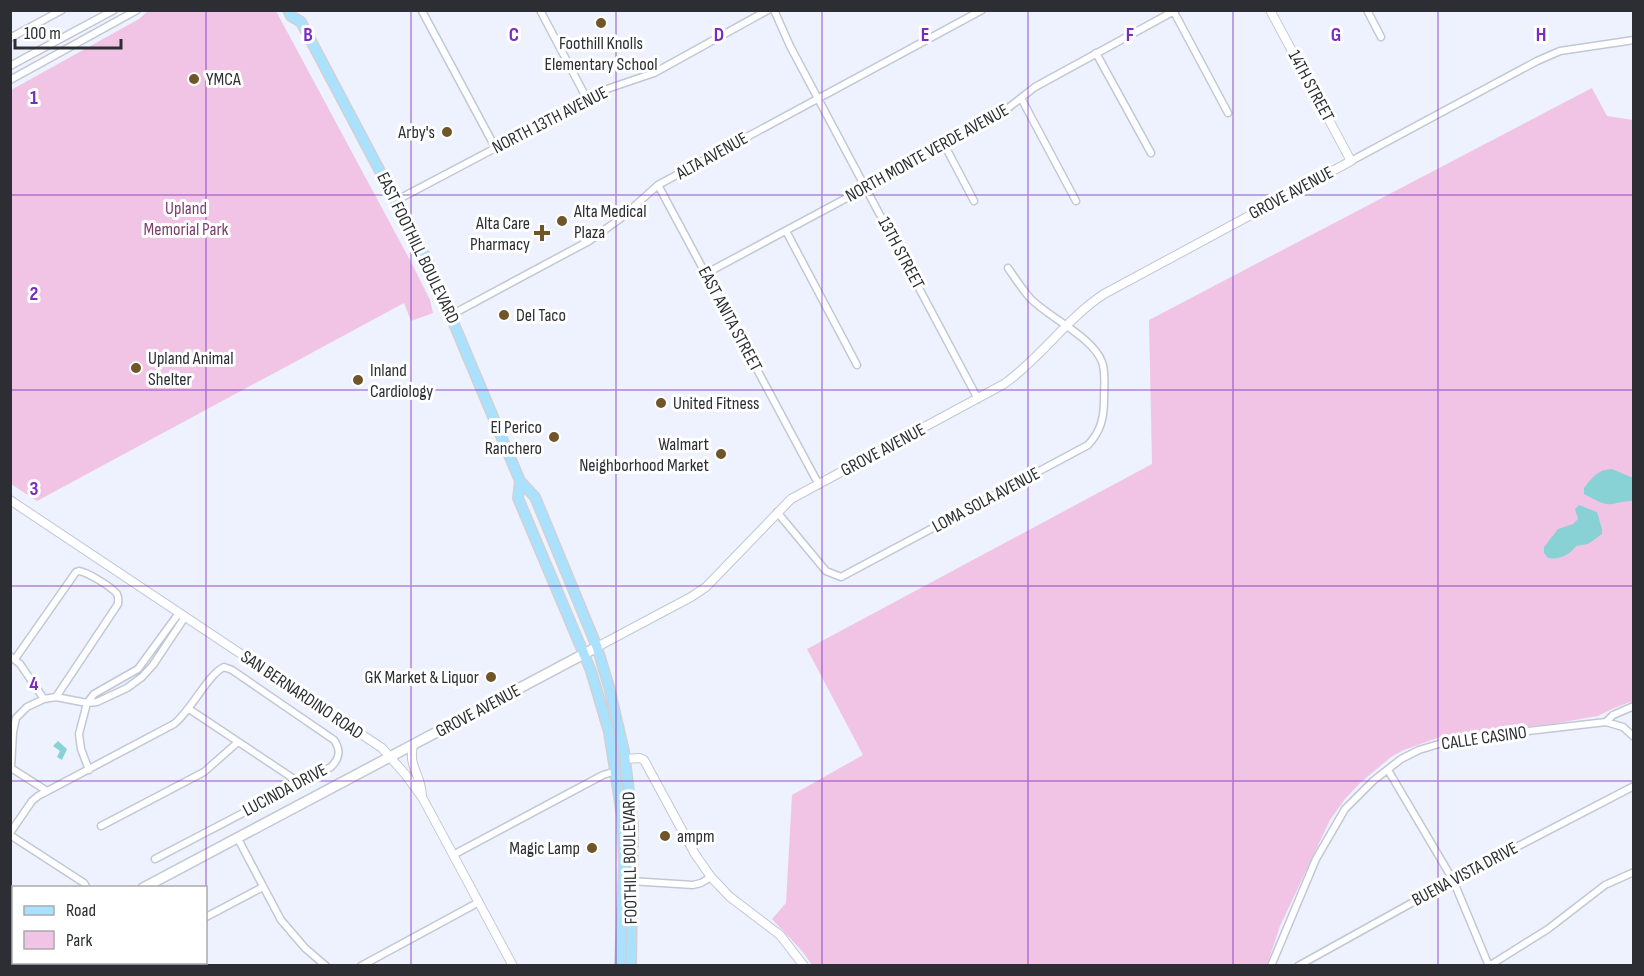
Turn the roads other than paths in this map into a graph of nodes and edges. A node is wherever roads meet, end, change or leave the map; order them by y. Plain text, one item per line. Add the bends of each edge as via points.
1 (62, 10) edge
2 (114, 10) edge
3 (137, 10) edge
4 (288, 10) edge
5 (303, 10) edge
6 (540, 10) edge
7 (768, 10) edge
8 (774, 10) edge
9 (982, 10) edge
10 (1270, 10) edge
11 (1367, 10) edge
12 (422, 11) edge
13 (1175, 11) edge
14 (301, 22) junction
15 (1381, 37) dead end
16 (10, 38) edge
17 (1634, 40) edge
18 (1096, 53) junction
19 (10, 66) edge
20 (10, 80) edge
21 (818, 98) junction
22 (1021, 98) junction
23 (587, 99) junction
24 (1228, 113) dead end
25 (945, 146) junction
26 (495, 147) junction
27 (1151, 153) dead end
28 (1351, 160) junction
29 (658, 185) junction
30 (867, 187) junction
31 (397, 200) junction
32 (974, 201) dead end
33 (1076, 201) dead end
34 (786, 231) junction
35 (1008, 268) dead end
36 (705, 274) junction
37 (451, 315) junction
38 (1064, 326) junction
39 (857, 365) dead end
40 (978, 399) junction
41 (520, 481) junction
42 (819, 485) junction
43 (10, 500) edge
44 (777, 512) junction
45 (182, 615) junction
46 (597, 647) junction
47 (584, 654) junction
48 (13, 658) edge
49 (56, 697) junction
50 (44, 699) junction
51 (87, 703) junction
52 (1634, 706) edge
53 (189, 709) junction
54 (1606, 722) junction
55 (1634, 737) edge
56 (237, 742) junction
57 (413, 745) junction
58 (391, 757) junction
59 (625, 759) junction
60 (11, 767) edge
61 (89, 770) junction
62 (1388, 770) junction
63 (616, 771) junction
64 (300, 783) junction
65 (1634, 786) edge
66 (47, 791) junction
67 (422, 797) junction
68 (101, 826) dead end
69 (10, 834) edge
70 (237, 837) junction
71 (453, 855) junction
72 (155, 859) dead end
73 (1634, 872) edge
74 (711, 877) junction
75 (1453, 880) junction
76 (629, 881) junction
77 (86, 886) edge
78 (147, 886) edge
79 (263, 887) junction
80 (479, 902) junction
81 (207, 916) edge
82 (326, 966) edge
83 (361, 966) edge
84 (513, 966) edge
85 (620, 966) edge
86 (631, 966) edge
87 (804, 966) edge
88 (1271, 966) edge
89 (1298, 966) edge
90 (1489, 966) edge

1 - 16 street
2 - 19 street
3 - 20 street
4 - 14 main road, EAST FOOTHILL BOULEVARD
5 - 14 main road
6 - 23 street
7 - 23 street, NORTH 13TH AVENUE via 654,73
8 - 21 street, 13TH STREET
9 - 21 street, ALTA AVENUE
10 - 28 street, 14TH STREET
11 - 15 street
12 - 26 street
13 - 18 street, NORTH MONTE VERDE AVENUE
13 - 24 street
14 - 31 main road, EAST FOOTHILL BOULEVARD
17 - 28 street, GROVE AVENUE via 1560,51
18 - 22 street, NORTH MONTE VERDE AVENUE
18 - 27 street
21 - 29 street, ALTA AVENUE
21 - 30 street, 13TH STREET
22 - 25 street, NORTH MONTE VERDE AVENUE via 994,119
22 - 33 street
23 - 26 street, NORTH 13TH AVENUE
25 - 30 street, NORTH MONTE VERDE AVENUE
25 - 32 street
26 - 31 street, NORTH 13TH AVENUE
28 - 38 street, GROVE AVENUE via 1104,294
29 - 36 street, EAST ANITA STREET
29 - 37 street, ALTA AVENUE via 589,241
30 - 34 street, NORTH MONTE VERDE AVENUE
30 - 40 street, 13TH STREET
31 - 37 main road, EAST FOOTHILL BOULEVARD
34 - 36 street, NORTH MONTE VERDE AVENUE
34 - 39 street
35 - 38 street, LOMA SOLA AVENUE via 1029,298
36 - 42 street, EAST ANITA STREET
37 - 41 main road, EAST FOOTHILL BOULEVARD
38 - 40 street, GROVE AVENUE via 1022,371
38 - 44 street, LOMA SOLA AVENUE via 1092,347 1102,362 1104,411 1101,426 1088,445 841,577 826,571
40 - 42 street, GROVE AVENUE
41 - 46 main road, EAST FOOTHILL BOULEVARD via 535,497
41 - 47 main road, EAST FOOTHILL BOULEVARD via 518,498
42 - 44 street, GROVE AVENUE via 793,498
43 - 45 street, SAN BERNARDINO ROAD
44 - 46 street, GROVE AVENUE via 706,587
45 - 51 street via 142,677 98,702
45 - 58 street, SAN BERNARDINO ROAD
46 - 47 main road, GROVE AVENUE
46 - 59 main road, FOOTHILL BOULEVARD
47 - 57 main road, GROVE AVENUE
47 - 63 main road, FOOTHILL BOULEVARD via 598,692
48 - 49 street via 76,572 86,572 114,591 118,604
48 - 50 street
49 - 50 street
49 - 51 street
50 - 60 street via 16,718
51 - 61 street via 79,734
52 - 54 street
53 - 56 street
53 - 61 street, LUCINDA DRIVE via 174,724
53 - 64 street, LUCINDA DRIVE via 217,671 224,667 232,670 339,746 331,767
54 - 55 street via 1623,727
54 - 62 street, CALLE CASINO via 1452,740 1419,750
56 - 64 street
56 - 68 street via 204,772
57 - 58 main road, GROVE AVENUE
57 - 67 street via 410,759 422,783
58 - 67 street, SAN BERNARDINO ROAD
58 - 70 main road, GROVE AVENUE
59 - 74 street via 640,758 647,764
59 - 76 main road, FOOTHILL BOULEVARD via 633,826
60 - 66 street
61 - 66 street, LUCINDA DRIVE
62 - 75 street
62 - 88 street, CALLE CASINO via 1358,794 1333,829 1316,859
63 - 71 street
63 - 76 main road, FOOTHILL BOULEVARD
64 - 72 street, LUCINDA DRIVE
65 - 75 street, BUENA VISTA DRIVE
66 - 69 street, LUCINDA DRIVE via 32,801
67 - 71 street, SAN BERNARDINO ROAD
69 - 77 street
70 - 78 main road, GROVE AVENUE
70 - 79 street
71 - 80 street, SAN BERNARDINO ROAD
73 - 90 street via 1605,885 1548,929
74 - 76 street via 693,885
74 - 87 street via 730,897 780,935
75 - 89 street, BUENA VISTA DRIVE
75 - 90 street
76 - 85 main road, FOOTHILL BOULEVARD
76 - 86 main road, FOOTHILL BOULEVARD
79 - 81 street
79 - 82 street via 281,920
80 - 83 street
80 - 84 street, SAN BERNARDINO ROAD

